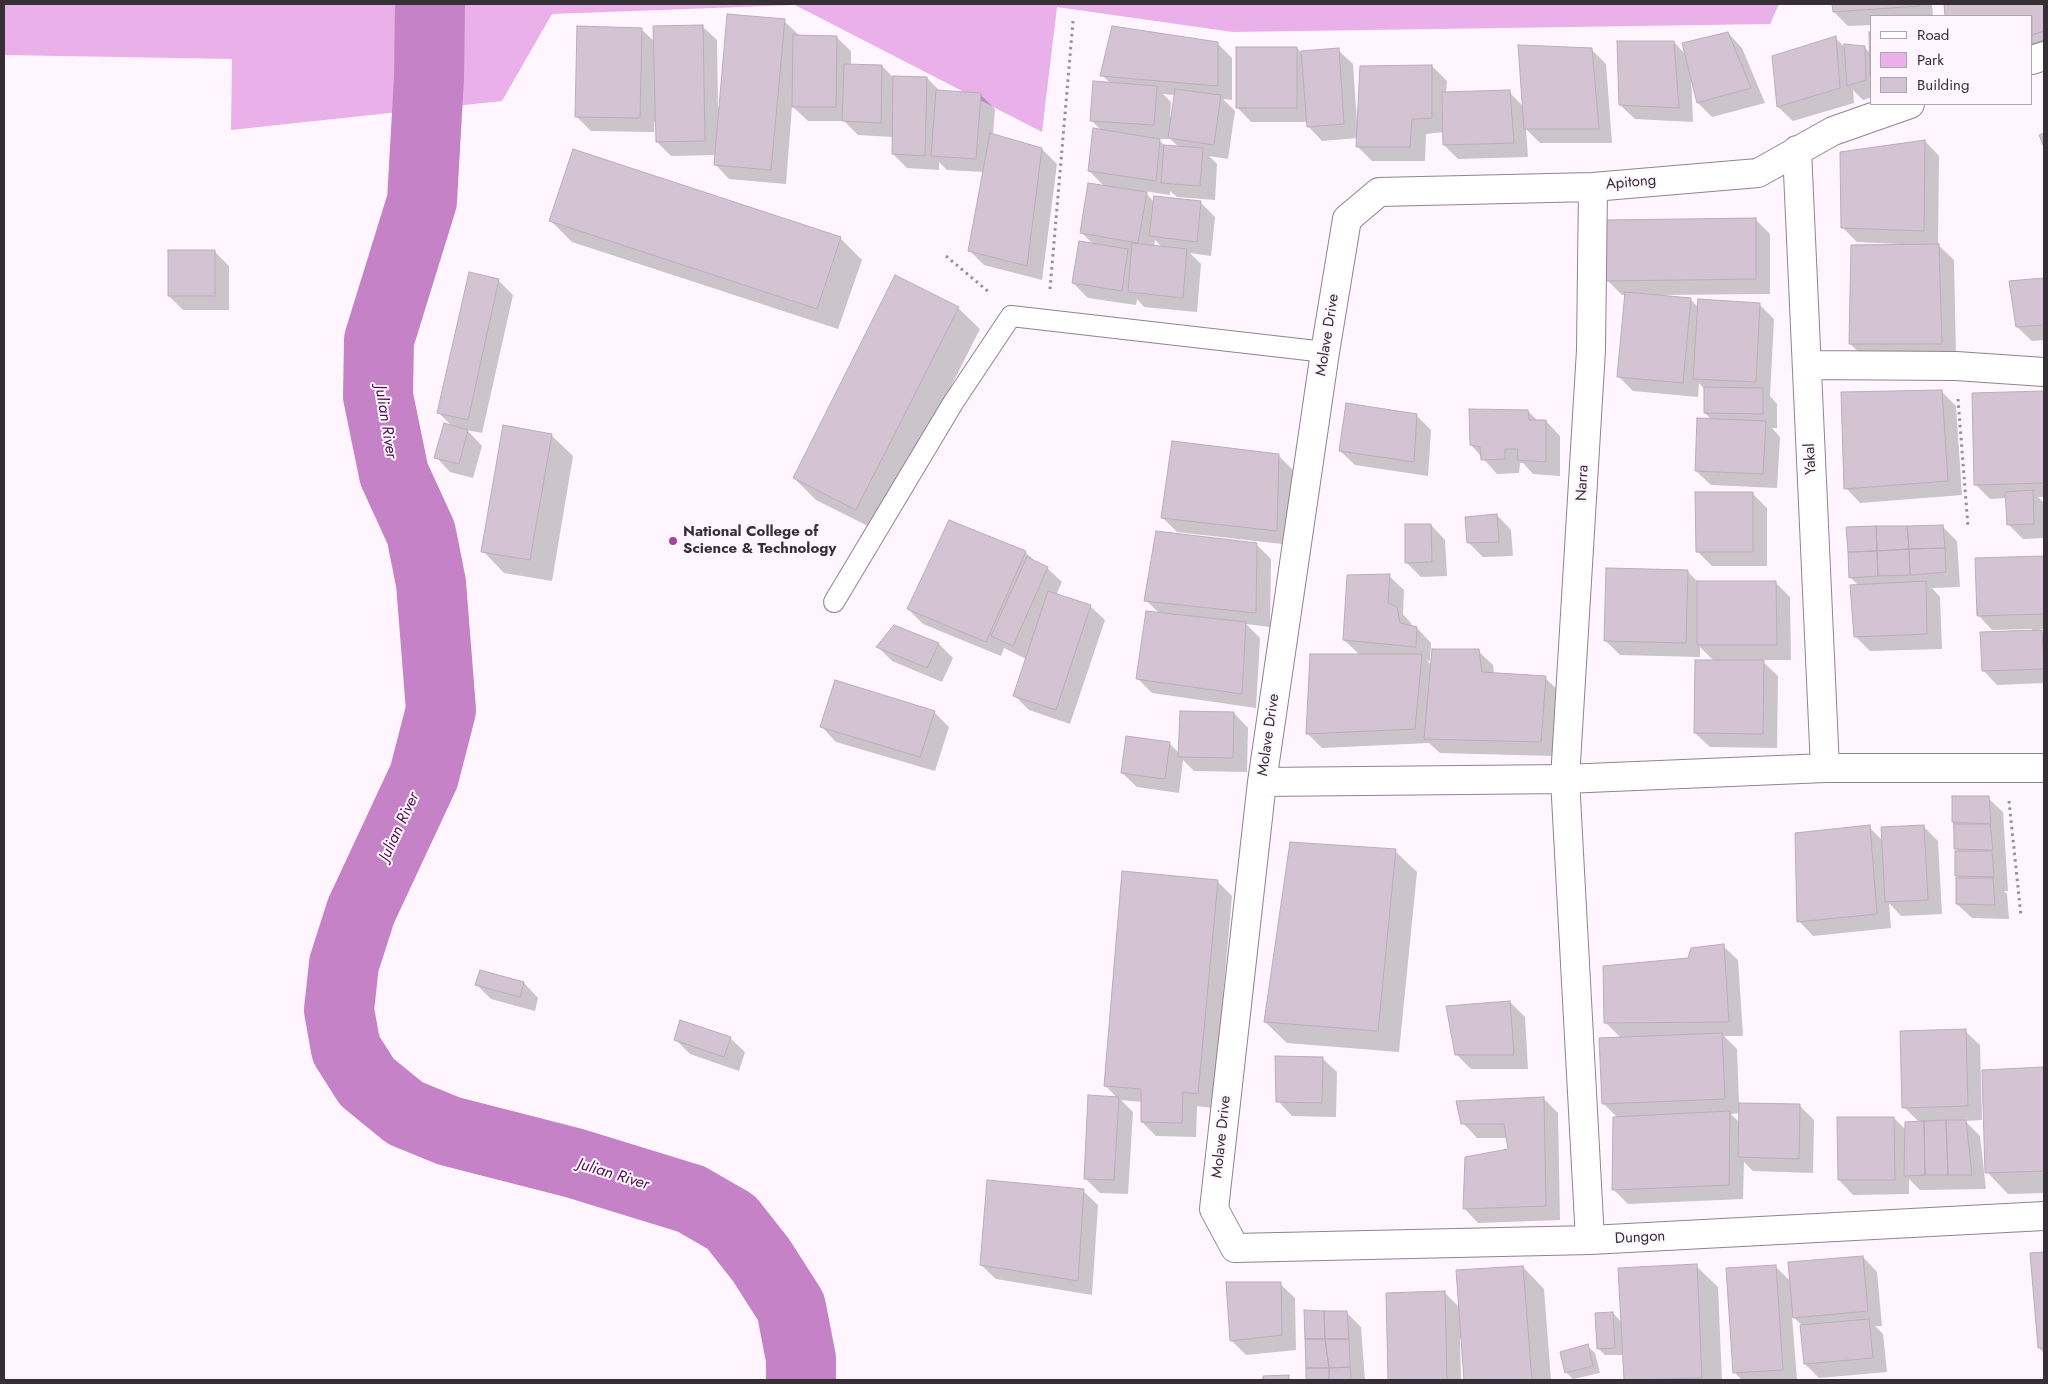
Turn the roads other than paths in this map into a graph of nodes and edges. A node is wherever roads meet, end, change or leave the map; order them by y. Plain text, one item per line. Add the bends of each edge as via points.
1 (1907, 105) edge
2 (1797, 150) junction
3 (1593, 186) junction
4 (1347, 220) joint
5 (1325, 352) junction
6 (1807, 365) junction
7 (2044, 372) edge
8 (834, 602) dead end
9 (1825, 768) junction
10 (2043, 768) edge
11 (1565, 779) junction
12 (1262, 782) junction
13 (2044, 1216) edge
14 (1590, 1240) junction
15 (1235, 1248) joint

1 - 2 street, Apitong via 1833,131
2 - 3 street, Apitong via 1758,173
2 - 6 street, Yakal
3 - 4 street, Apitong via 1379,192
3 - 11 street, Narra via 1591,350
4 - 5 street, Molave Drive
5 - 8 lane via 1011,316 952,403
5 - 12 street, Molave Drive
6 - 7 street via 1956,366
6 - 9 street, Yakal
9 - 10 street
9 - 11 street
11 - 12 street
11 - 14 street, Narra
12 - 15 street, Molave Drive via 1214,1210
13 - 14 street, Dungon
14 - 15 street, Dungon

